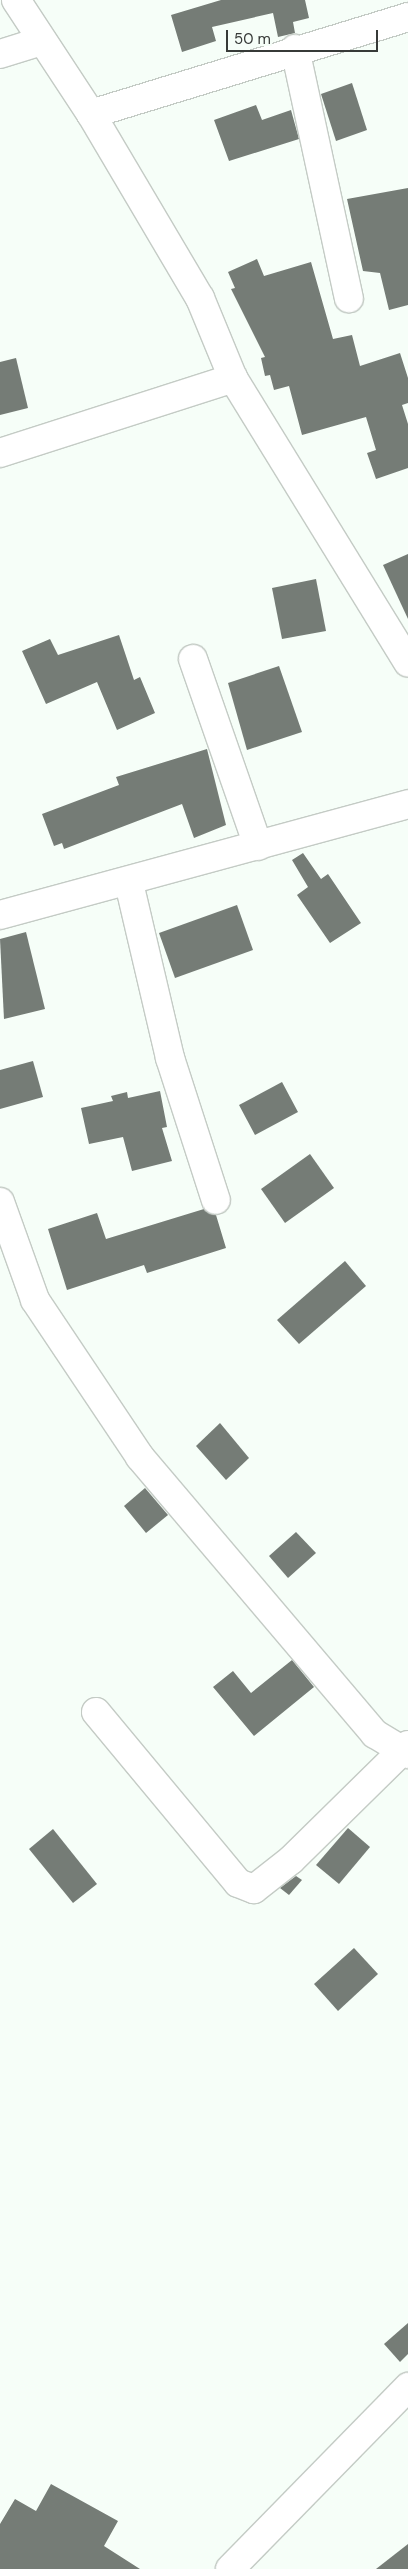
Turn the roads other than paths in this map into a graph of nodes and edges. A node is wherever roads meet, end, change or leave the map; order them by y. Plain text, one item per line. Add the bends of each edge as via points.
1 (16, 0) edge
2 (408, 17) edge
3 (42, 41) junction
4 (295, 49) junction
5 (0, 54) edge
6 (91, 114) junction
7 (349, 298) dead end
8 (233, 378) junction
9 (0, 454) edge
10 (193, 659) dead end
11 (408, 663) edge
12 (408, 804) edge
13 (258, 846) junction
14 (129, 883) junction
15 (0, 915) edge
16 (216, 1200) dead end
17 (0, 1202) edge
18 (96, 1712) dead end
19 (406, 1750) edge
20 (408, 2387) edge
21 (230, 2569) edge

1 - 3 street
2 - 4 street
3 - 5 street
3 - 6 street
4 - 6 street
4 - 7 street
6 - 8 street via 200,298
8 - 9 street
8 - 11 street
10 - 13 street
12 - 13 street
13 - 14 street
14 - 15 street
14 - 16 street via 170,1058
17 - 19 street via 35,1300 140,1457 375,1734
18 - 19 street via 238,1883 254,1889 291,1860
20 - 21 street

